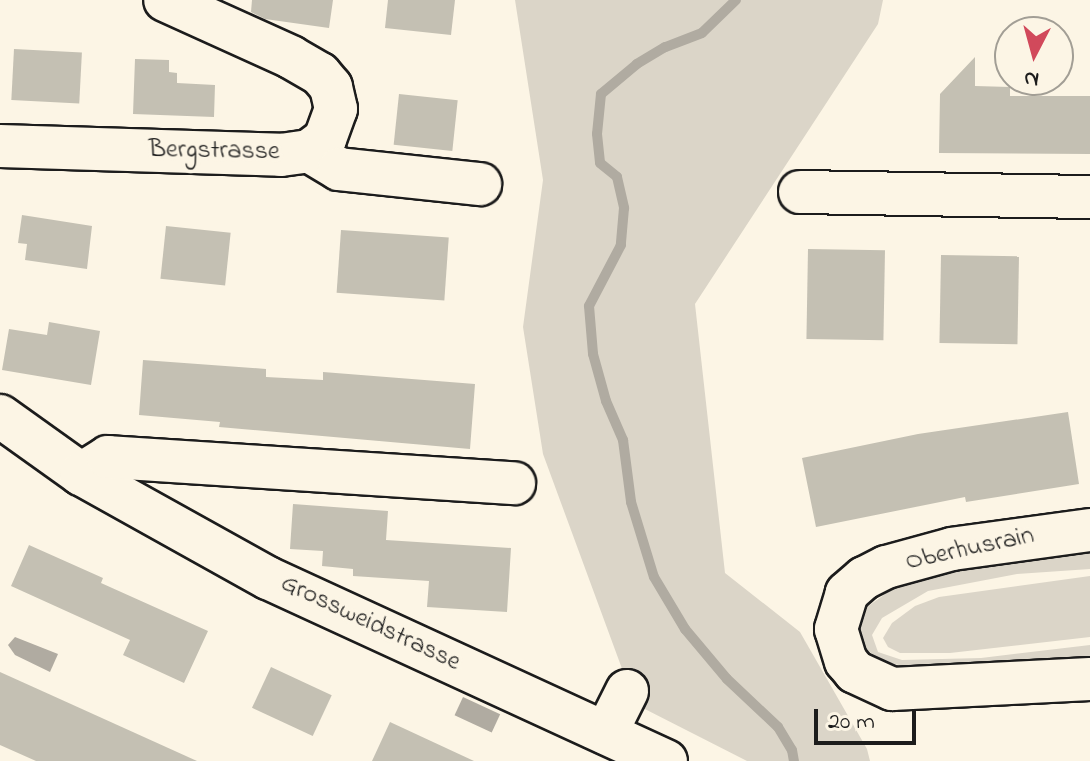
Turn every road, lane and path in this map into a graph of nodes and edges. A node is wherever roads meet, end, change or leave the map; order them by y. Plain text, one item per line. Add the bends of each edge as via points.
1 (165, 0) edge
2 (0, 146) edge
3 (309, 151) junction
4 (480, 184) dead end
5 (800, 192) dead end
6 (1090, 197) edge
7 (0, 416) edge
8 (81, 474) junction
9 (514, 483) dead end
10 (1090, 530) edge
11 (1090, 679) edge
12 (627, 691) dead end
13 (606, 733) junction
14 (666, 761) edge

1 - 3 street, Bergstrasse via 320,74 331,87 336,109 325,139
2 - 3 street, Bergstrasse via 251,155
3 - 4 street via 339,169
5 - 6 street
7 - 8 street, Grossweidstrasse
8 - 9 street via 108,457
8 - 13 street, Grossweidstrasse via 268,578
10 - 11 street, Oberhusrain via 952,549 886,567 847,593 836,629 855,672 892,689
12 - 13 street
13 - 14 street, Grossweidstrasse

